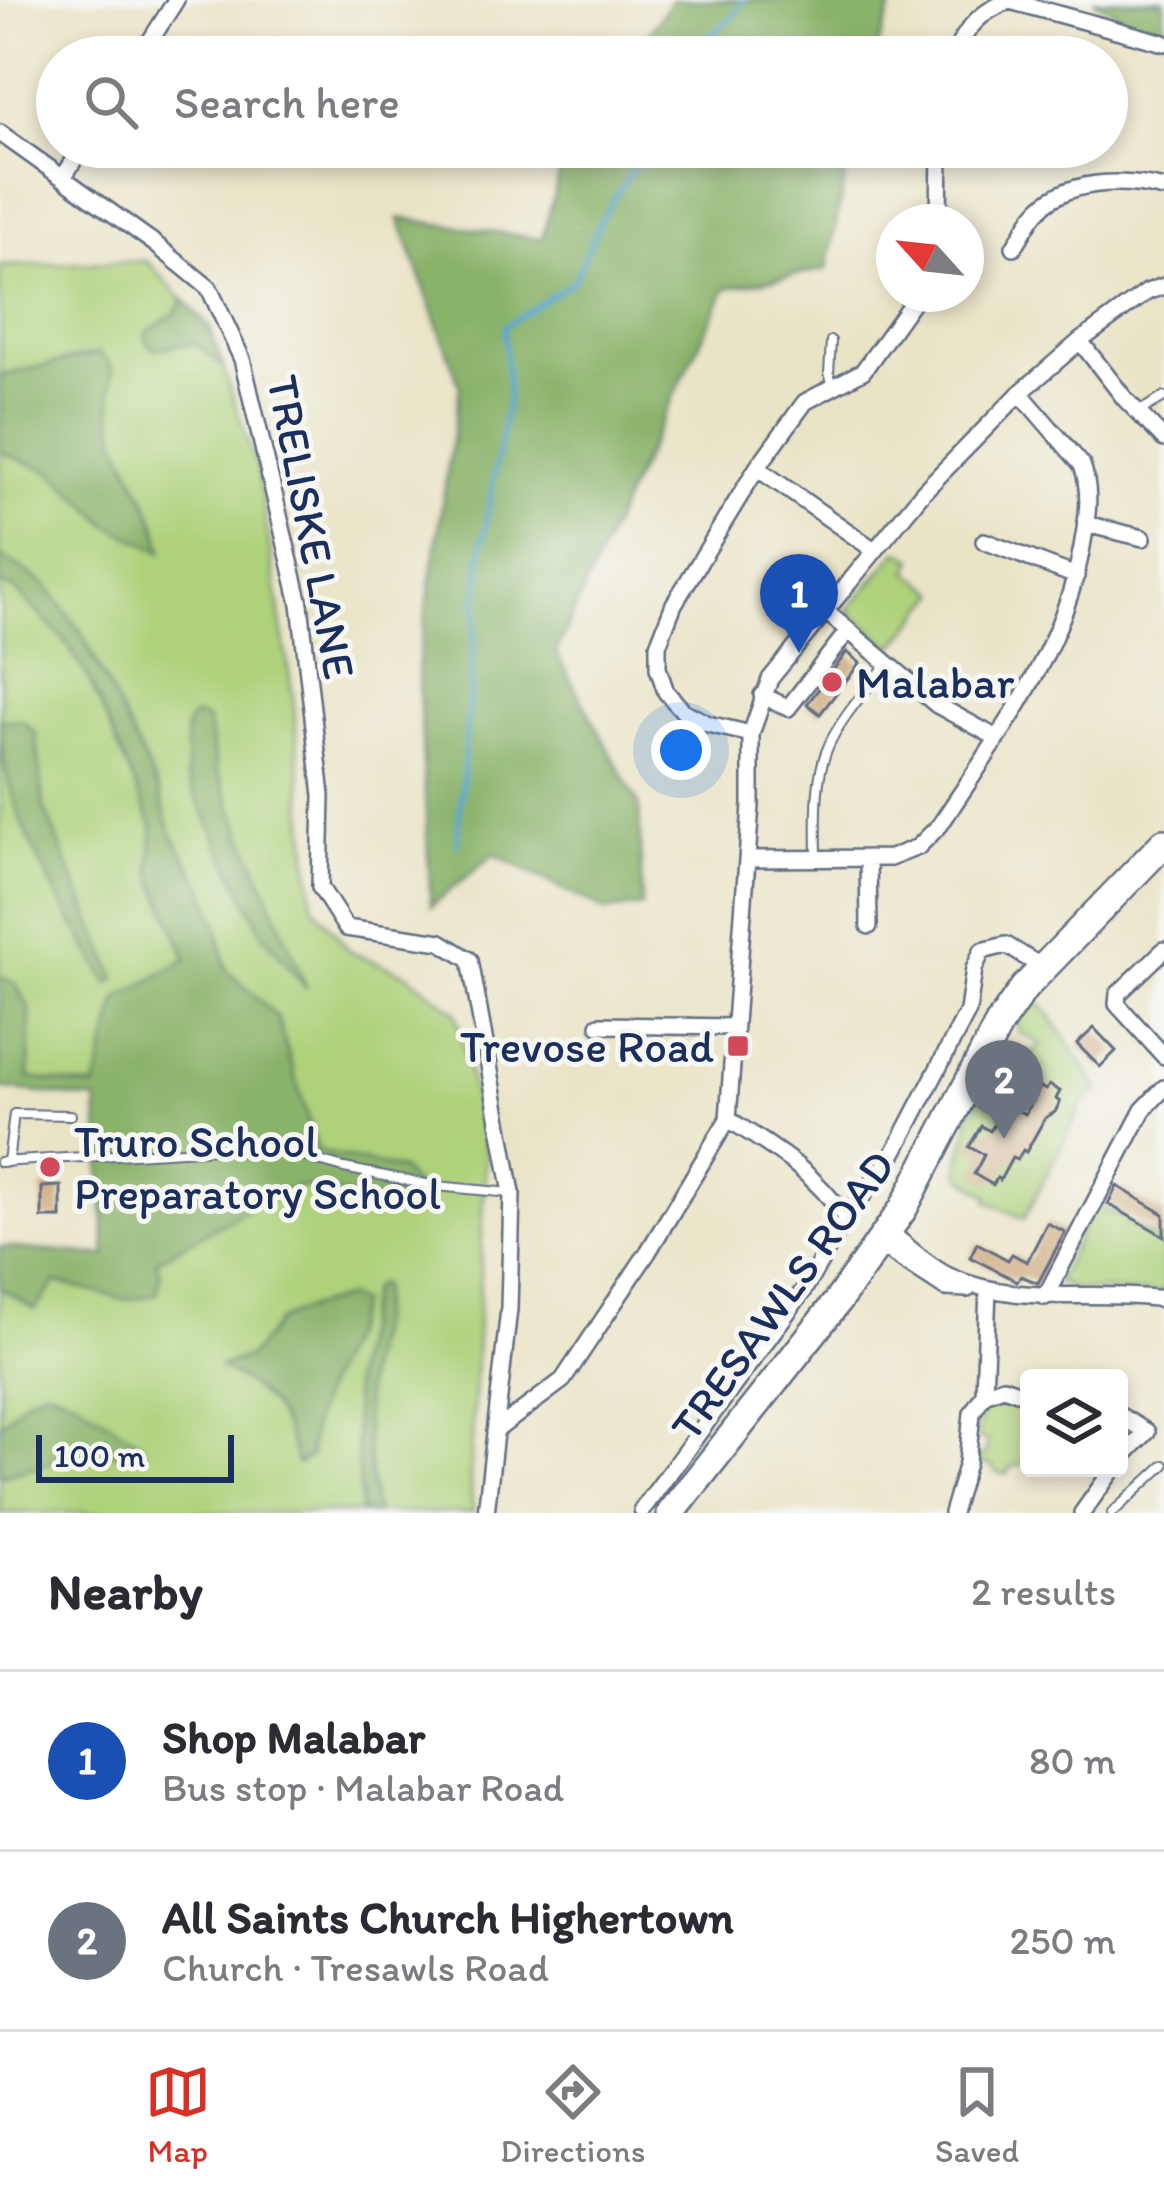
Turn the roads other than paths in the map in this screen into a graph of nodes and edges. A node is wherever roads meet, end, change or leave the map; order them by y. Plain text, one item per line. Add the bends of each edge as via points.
1 (176, 0) edge
2 (153, 36) edge
3 (963, 36) edge
4 (1164, 43) edge
5 (0, 133) edge
6 (36, 159) edge
7 (49, 168) edge
8 (69, 168) edge
9 (940, 168) edge
10 (63, 178) junction
11 (1164, 189) edge
12 (939, 204) edge
13 (1014, 248) dead end
14 (1164, 286) edge
15 (904, 312) edge
16 (831, 341) dead end
17 (1080, 341) junction
18 (833, 387) junction
19 (1020, 393) junction
20 (1164, 397) edge
21 (1137, 412) junction
22 (1164, 439) edge
23 (757, 468) junction
24 (1086, 524) junction
25 (1143, 538) dead end
26 (984, 541) dead end
27 (874, 550) junction
28 (1076, 575) junction
29 (824, 610) junction
30 (848, 631) junction
31 (886, 665) junction
32 (762, 695) junction
33 (751, 734) junction
34 (997, 738) junction
35 (1164, 843) edge
36 (817, 857) junction
37 (868, 858) junction
38 (748, 859) junction
39 (869, 926) dead end
40 (1164, 950) edge
41 (1042, 967) junction
42 (599, 1025) dead end
43 (735, 1027) junction
44 (1164, 1056) edge
45 (1164, 1088) edge
46 (71, 1115) dead end
47 (728, 1119) junction
48 (4, 1162) edge
49 (512, 1193) junction
50 (846, 1218) junction
51 (883, 1238) junction
52 (861, 1268) junction
53 (945, 1288) junction
54 (988, 1289) junction
55 (1045, 1297) junction
56 (1164, 1299) edge
57 (1020, 1393) edge
58 (984, 1394) junction
59 (1128, 1420) edge
60 (495, 1432) junction
61 (1128, 1451) edge
62 (1164, 1465) edge
63 (1108, 1477) edge
64 (696, 1485) junction
65 (642, 1510) dead end
66 (486, 1513) edge
67 (671, 1513) edge
68 (684, 1513) edge
69 (952, 1513) edge
70 (1082, 1513) edge
71 (1112, 1513) edge

1 - 2 street
3 - 4 street via 989,8 1010,1
5 - 6 street, TRELISKE LANE
7 - 10 street, TRELISKE LANE
8 - 10 street
9 - 12 street
10 - 49 street, TRELISKE LANE via 209,288 242,359 300,604 322,796 320,887 346,928 441,942 470,960
11 - 13 street via 1105,182 1061,194 1038,210
14 - 17 street
15 - 18 street via 863,371
16 - 18 lane
17 - 19 street
17 - 21 street
18 - 23 street via 805,402
19 - 24 street via 1082,465
19 - 27 street
20 - 21 lane
21 - 22 street
23 - 27 street
23 - 33 street via 674,604 658,645 666,692 683,711
24 - 25 street
24 - 28 street
26 - 28 street
27 - 29 street
28 - 34 street via 1047,655
29 - 30 street
29 - 32 street
30 - 31 street
30 - 32 street via 788,708
31 - 34 street
31 - 36 lane via 826,748 816,794
32 - 33 street
33 - 38 street
34 - 37 street via 918,848
35 - 41 highway, TRESAWLS ROAD
36 - 37 street
36 - 38 street
37 - 39 street
38 - 43 street
40 - 44 street via 1117,1004
41 - 50 street via 1006,946 982,951 968,1011 894,1153
41 - 51 highway, TRESAWLS ROAD via 999,1024
42 - 43 street
43 - 47 street
45 - 55 street via 1143,1110
46 - 48 lane via 14,1114
47 - 50 street via 796,1162
47 - 60 street via 563,1381
48 - 49 lane via 265,1146 436,1186
49 - 60 street, TRELISKE LANE
50 - 65 street via 803,1291
51 - 52 highway, TRESAWLS ROAD
51 - 53 street
51 - 54 street
52 - 53 street via 892,1262
52 - 64 highway, TRESAWLS ROAD
53 - 54 street
54 - 55 street
54 - 58 street
55 - 56 street
57 - 58 street via 1003,1387
58 - 69 street via 972,1413
59 - 61 street via 1147,1432
60 - 66 street, TRELISKE LANE
62 - 71 lane
63 - 70 street
64 - 67 highway, TRESAWLS ROAD
64 - 68 highway, TRESAWLS ROAD

